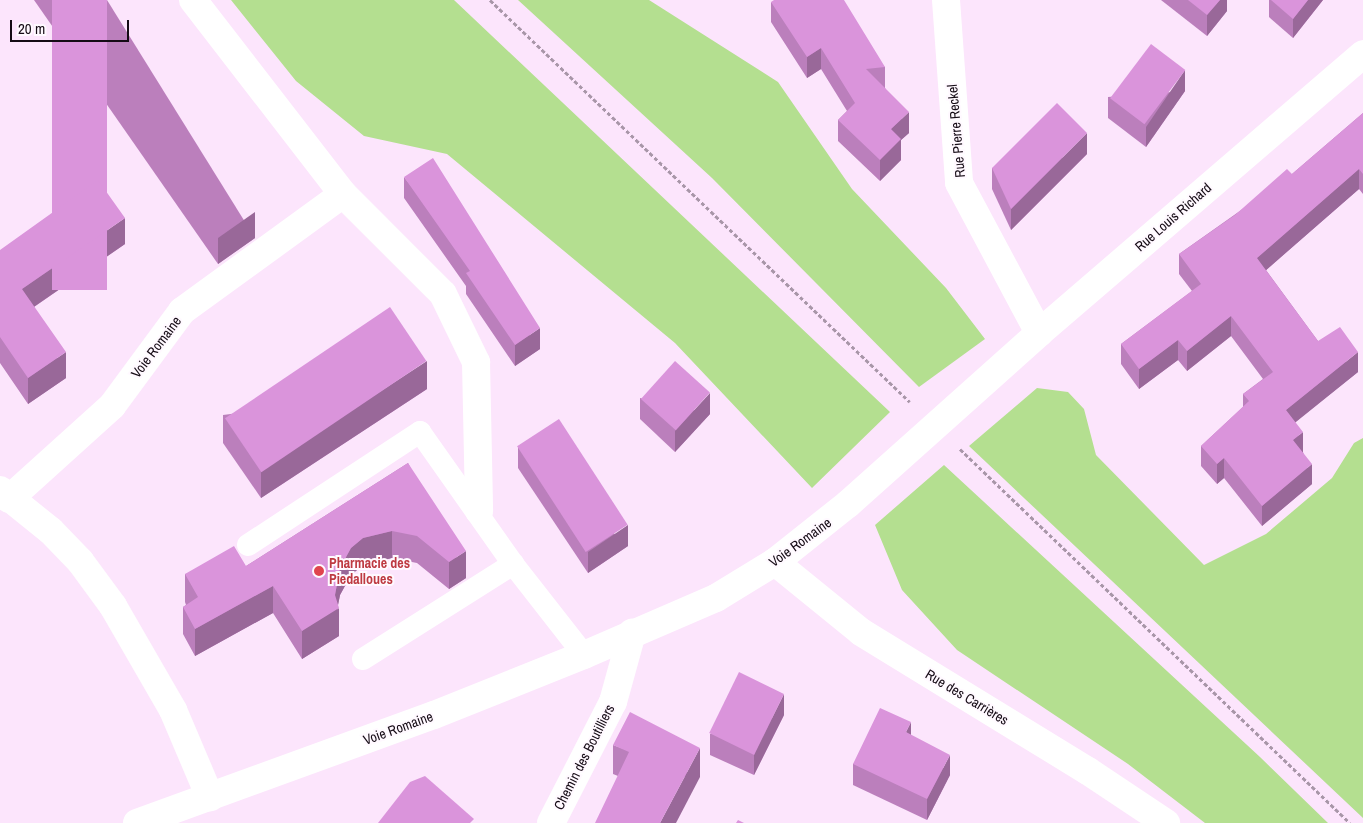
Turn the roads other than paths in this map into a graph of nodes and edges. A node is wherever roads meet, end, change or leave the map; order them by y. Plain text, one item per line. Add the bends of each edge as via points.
1 (193, 0) edge
2 (946, 0) edge
3 (1363, 54) edge
4 (343, 194) junction
5 (1039, 332) junction
6 (983, 381) joint
7 (4, 495) edge
8 (478, 512) junction
9 (248, 544) dead end
10 (775, 562) junction
11 (513, 564) junction
12 (632, 633) junction
13 (584, 655) junction
14 (363, 659) dead end
15 (210, 797) junction
16 (137, 823) edge
17 (551, 823) edge
18 (1166, 823) edge

1 - 4 street
2 - 5 street, Rue Pierre Reckel via 959,183
3 - 5 street, Rue Louis Richard
4 - 7 street, Voie Romaine via 182,312 112,406
4 - 8 street via 443,294 476,362
5 - 6 street, Rue Louis Richard
6 - 10 street, Voie Romaine via 895,464 827,523
7 - 15 street, Voie Romaine via 51,531 80,561 113,606 172,710
8 - 9 lane via 420,432
8 - 11 lane
10 - 12 street, Voie Romaine via 716,598
10 - 18 street, Rue des Carrières via 861,632 1088,770
11 - 13 lane
11 - 14 lane
12 - 13 street, Voie Romaine
12 - 17 street, Chemin des Boutilliers via 614,702
13 - 15 street, Voie Romaine
15 - 16 street, Voie Romaine

